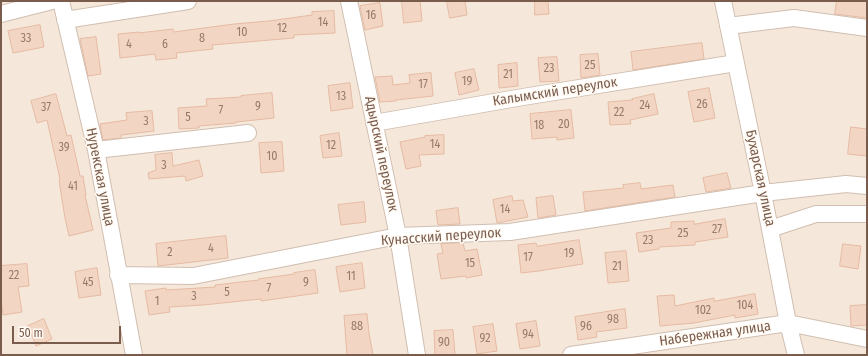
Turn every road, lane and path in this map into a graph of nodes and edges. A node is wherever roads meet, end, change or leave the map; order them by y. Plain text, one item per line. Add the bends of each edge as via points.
1 (52, 1) edge
2 (61, 1) edge
3 (188, 1) edge
4 (349, 1) edge
5 (723, 1) edge
6 (1, 14) edge
7 (65, 20) junction
8 (728, 26) junction
9 (867, 28) edge
10 (736, 63) junction
11 (374, 123) junction
12 (248, 133) dead end
13 (96, 150) junction
14 (867, 186) edge
15 (763, 193) junction
16 (867, 214) edge
17 (770, 229) junction
18 (398, 236) junction
19 (118, 275) junction
20 (788, 323) junction
21 (867, 339) edge
22 (134, 355) edge
23 (417, 355) edge
24 (571, 355) edge
25 (796, 355) edge

1 - 6 street
2 - 7 street, Нурекская улица
3 - 7 street
4 - 11 street, Адырский переулок
5 - 8 street, Бухарская улица
7 - 13 street, Нурекская улица
8 - 9 street via 794,18
8 - 10 street, Бухарская улица
10 - 11 street, Калымский переулок
10 - 15 street, Бухарская улица
11 - 18 street, Адырский переулок
12 - 13 street
13 - 19 street, Нурекская улица
14 - 15 street, Кунасский переулок via 846,184
15 - 17 street, Бухарская улица
15 - 18 street, Кунасский переулок via 510,232
16 - 17 street via 816,214
17 - 20 street, Бухарская улица
18 - 19 street, Кунасский переулок via 194,276
18 - 23 street, Адырский переулок
19 - 22 street, Нурекская улица
20 - 21 street, Набережная улица
20 - 24 street, Набережная улица
20 - 25 street, Бухарская улица

